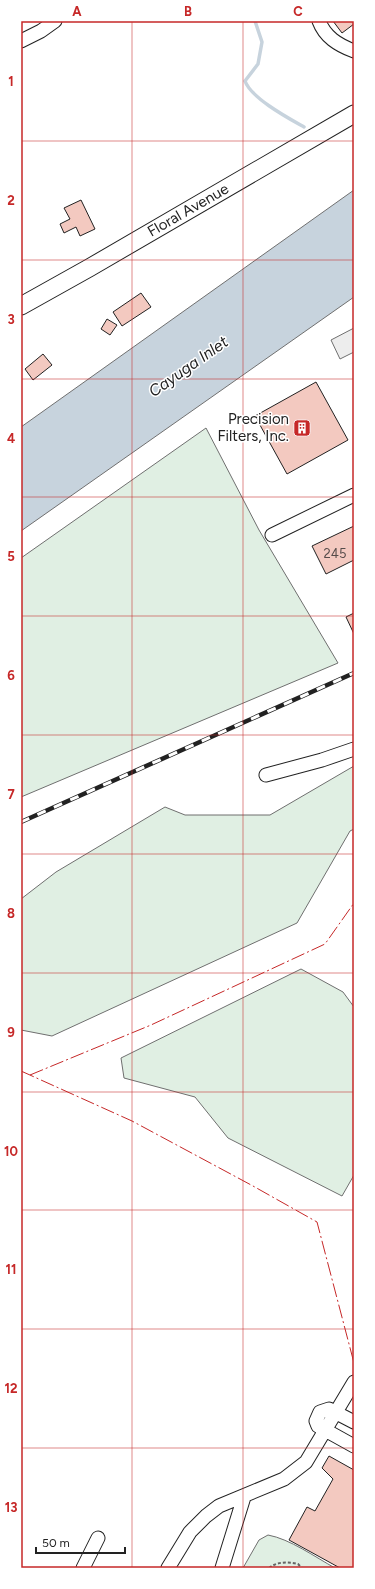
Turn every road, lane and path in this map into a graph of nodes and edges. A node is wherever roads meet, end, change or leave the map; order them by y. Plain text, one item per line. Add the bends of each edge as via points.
1 (55, 21) edge
2 (319, 21) edge
3 (21, 41) edge
4 (354, 51) edge
5 (354, 114) edge
6 (21, 306) edge
7 (354, 495) edge
8 (272, 536) dead end
9 (354, 749) edge
10 (266, 775) dead end
11 (354, 1382) edge
12 (336, 1412) junction
13 (354, 1422) edge
14 (325, 1431) junction
15 (354, 1446) edge
16 (244, 1497) junction
17 (98, 1538) dead end
18 (83, 1568) edge
19 (168, 1568) edge
20 (222, 1568) edge
21 (269, 1568) edge
22 (302, 1568) edge

1 - 3 street
2 - 4 street via 331,39
5 - 6 main road, Floral Avenue
7 - 8 street
9 - 10 street
11 - 12 street
12 - 13 street
12 - 14 street via 324,1410 317,1416 318,1426
14 - 15 street
14 - 16 street via 306,1462 284,1479
16 - 19 street via 219,1506 206,1516 190,1532
16 - 20 street
17 - 18 street
21 - 22 path via 283,1562 298,1564

